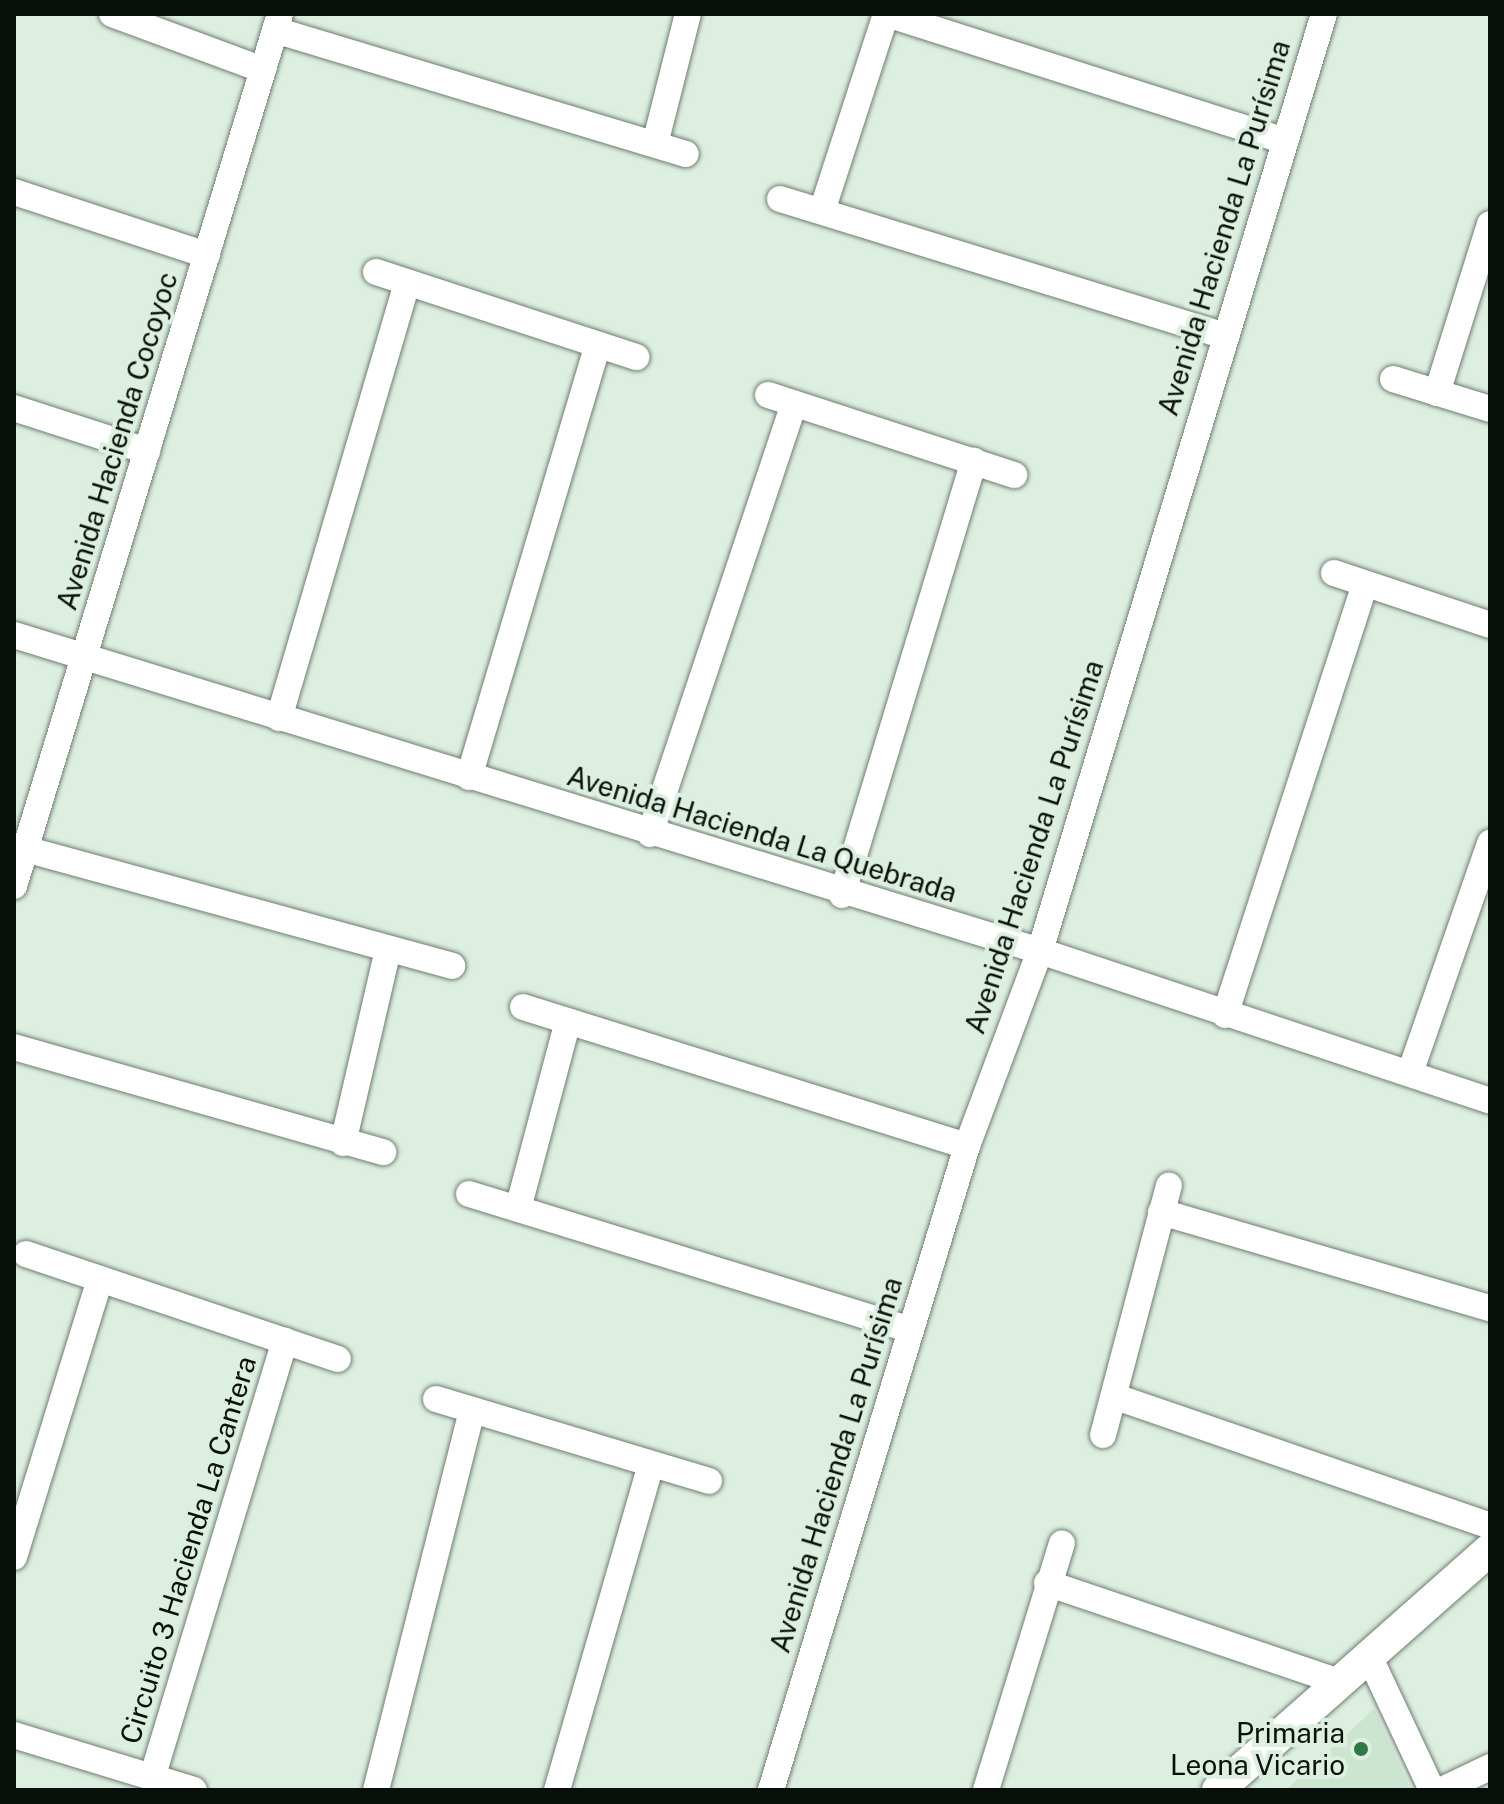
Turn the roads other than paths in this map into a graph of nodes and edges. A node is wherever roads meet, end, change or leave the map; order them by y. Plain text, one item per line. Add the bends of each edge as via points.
1 (112, 14) edge
2 (688, 14) edge
3 (887, 14) edge
4 (1324, 14) edge
5 (278, 22) edge
6 (263, 70) junction
7 (1284, 141) junction
8 (655, 144) junction
9 (686, 154) dead end
10 (14, 192) edge
11 (780, 199) dead end
12 (822, 211) junction
13 (1490, 224) edge
14 (207, 255) junction
15 (376, 272) dead end
16 (407, 283) junction
17 (1223, 335) junction
18 (598, 345) junction
19 (636, 357) dead end
20 (1393, 379) dead end
21 (1437, 393) junction
22 (768, 395) dead end
23 (794, 404) junction
24 (14, 408) edge
25 (1490, 409) edge
26 (147, 451) junction
27 (974, 461) junction
28 (1014, 475) dead end
29 (1334, 573) dead end
30 (1365, 585) junction
31 (1490, 625) edge
32 (14, 635) edge
33 (84, 657) junction
34 (279, 718) junction
35 (469, 777) junction
36 (650, 834) junction
37 (1490, 843) edge
38 (25, 849) junction
39 (14, 886) edge
40 (842, 895) junction
41 (388, 950) junction
42 (1040, 951) junction
43 (452, 966) dead end
44 (523, 1007) dead end
45 (1225, 1015) junction
46 (568, 1021) junction
47 (14, 1047) edge
48 (1410, 1073) junction
49 (1490, 1101) edge
50 (343, 1143) junction
51 (967, 1146) junction
52 (383, 1152) dead end
53 (1169, 1186) dead end
54 (469, 1194) dead end
55 (519, 1205) junction
56 (1161, 1212) junction
57 (26, 1254) dead end
58 (100, 1279) junction
59 (1490, 1308) edge
60 (910, 1330) junction
61 (285, 1341) junction
62 (338, 1359) dead end
63 (1116, 1397) junction
64 (436, 1399) dead end
65 (472, 1410) junction
66 (1103, 1435) dead end
67 (651, 1464) junction
68 (709, 1481) dead end
69 (1490, 1526) edge
70 (1062, 1543) dead end
71 (1490, 1549) edge
72 (14, 1557) edge
73 (1047, 1583) junction
74 (1369, 1656) junction
75 (1340, 1682) junction
76 (14, 1735) edge
77 (1490, 1767) edge
78 (152, 1778) junction
79 (194, 1790) edge
80 (376, 1790) edge
81 (557, 1790) edge
82 (771, 1790) edge
83 (986, 1790) edge
84 (1218, 1790) edge
85 (1432, 1790) edge
86 (1442, 1790) edge

1 - 6 street
2 - 8 street
3 - 7 street
3 - 12 street
4 - 7 street, Avenida Hacienda La Purísima
5 - 6 street, Avenida Hacienda Cocoyoc
5 - 8 street
6 - 14 street, Avenida Hacienda Cocoyoc
7 - 17 street, Avenida Hacienda La Purísima
8 - 9 street
10 - 14 street
11 - 12 street
12 - 17 street
13 - 21 street
14 - 26 street, Avenida Hacienda Cocoyoc
15 - 16 street
16 - 18 street
16 - 34 street
17 - 42 street, Avenida Hacienda La Purísima
18 - 19 street
18 - 35 street
20 - 21 street
21 - 25 street
22 - 23 street
23 - 27 street
23 - 36 street
24 - 26 street
26 - 33 street, Avenida Hacienda Cocoyoc
27 - 28 street
27 - 40 street
29 - 30 street
30 - 31 street
30 - 45 street
32 - 33 street, Avenida Hacienda La Quebrada
33 - 34 street, Avenida Hacienda La Quebrada
33 - 38 street, Avenida Hacienda Cocoyoc
34 - 35 street, Avenida Hacienda La Quebrada
35 - 36 street, Avenida Hacienda La Quebrada
36 - 40 street, Avenida Hacienda La Quebrada
37 - 48 street
38 - 39 street, Avenida Hacienda Cocoyoc
38 - 41 street
40 - 42 street, Avenida Hacienda La Quebrada
41 - 43 street
41 - 50 street
42 - 45 street, Avenida Hacienda La Quebrada
42 - 51 street, Avenida Hacienda La Purísima
44 - 46 street
45 - 48 street, Avenida Hacienda La Quebrada
46 - 51 street
46 - 55 street
47 - 50 street
48 - 49 street, Avenida Hacienda La Quebrada
50 - 52 street
51 - 60 street, Avenida Hacienda La Purísima
53 - 56 street
54 - 55 street
55 - 60 street
56 - 59 street
56 - 63 street
57 - 58 street, Circuito 3 Hacienda La Cantera
58 - 61 street, Circuito 3 Hacienda La Cantera
58 - 72 street
60 - 82 street, Avenida Hacienda La Purísima
61 - 62 street, Circuito 3 Hacienda La Cantera
61 - 78 street, Circuito 3 Hacienda La Cantera
63 - 66 street
63 - 69 street
64 - 65 street
65 - 67 street
65 - 80 street
67 - 68 street
67 - 81 street
70 - 73 street
71 - 74 street
73 - 75 street
73 - 83 street
74 - 75 street
74 - 85 street
75 - 84 street
76 - 78 street
77 - 86 street
78 - 79 street

